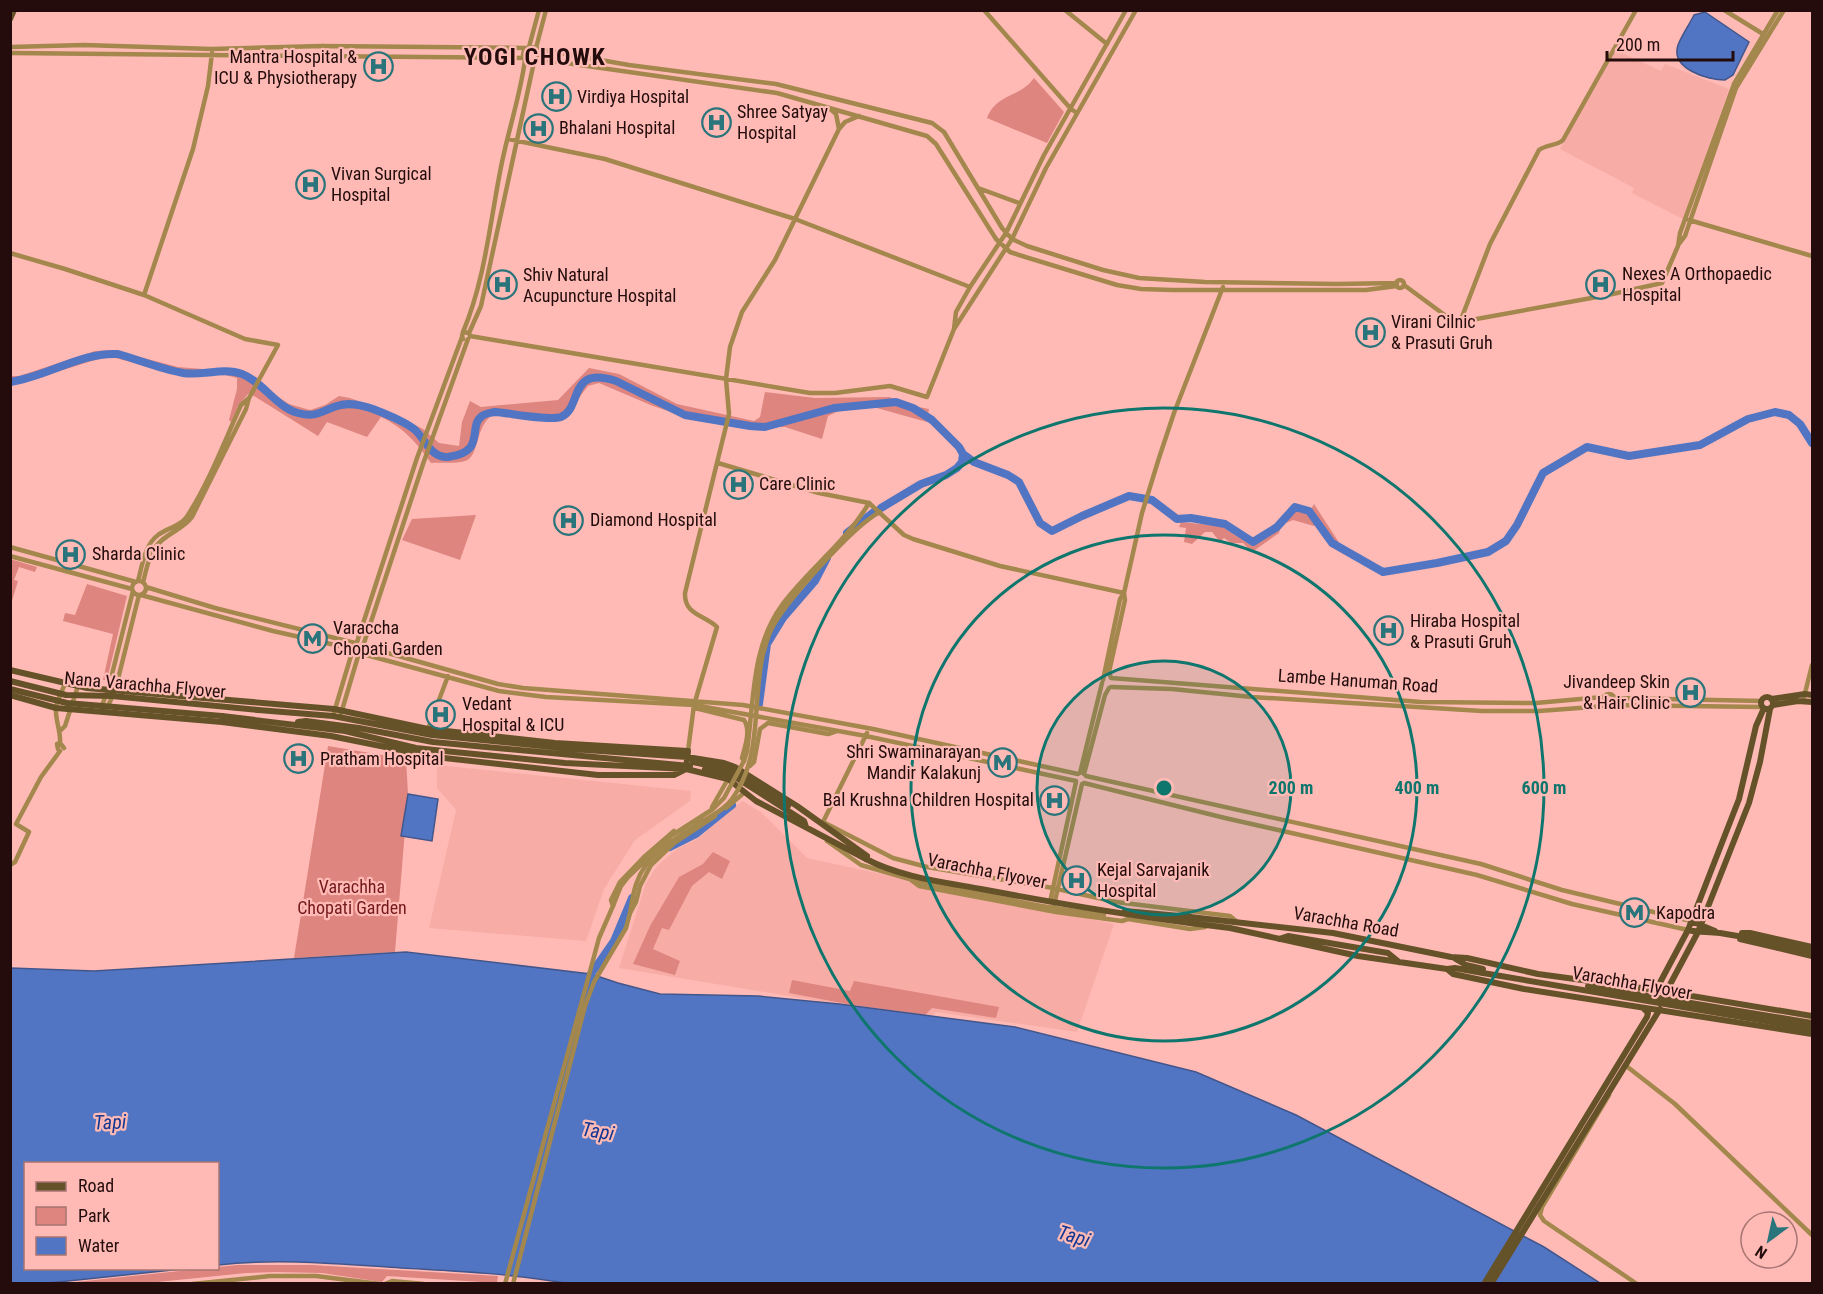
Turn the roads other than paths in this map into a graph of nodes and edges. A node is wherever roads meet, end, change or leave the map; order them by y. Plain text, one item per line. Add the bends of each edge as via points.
1 (15, 10) edge
2 (539, 10) edge
3 (546, 10) edge
4 (984, 10) edge
5 (1065, 10) edge
6 (1126, 10) edge
7 (1136, 10) edge
8 (1636, 10) edge
9 (1724, 10) edge
10 (1778, 10) edge
11 (1784, 10) edge
12 (10, 21) edge
13 (1763, 34) junction
14 (1107, 44) junction
15 (10, 47) edge
16 (527, 47) junction
17 (536, 48) junction
18 (212, 49) junction
19 (10, 53) edge
20 (212, 56) junction
21 (524, 59) junction
22 (536, 61) junction
23 (828, 108) junction
24 (1071, 109) junction
25 (1077, 113) junction
26 (859, 116) junction
27 (839, 129) junction
28 (941, 129) junction
29 (508, 139) junction
30 (932, 140) junction
31 (517, 141) junction
32 (978, 188) junction
33 (1019, 203) junction
34 (795, 219) junction
35 (1688, 219) junction
36 (1006, 233) junction
37 (1012, 239) junction
38 (999, 243) junction
39 (1005, 249) junction
40 (10, 253) edge
41 (1812, 256) edge
42 (1223, 282) junction
43 (970, 286) junction
44 (1273, 286) junction
45 (1223, 290) junction
46 (144, 295) junction
47 (1460, 322) junction
48 (954, 329) junction
49 (467, 335) junction
50 (726, 379) junction
51 (718, 463) junction
52 (869, 503) junction
53 (880, 512) junction
54 (10, 547) edge
55 (10, 556) edge
56 (139, 581) junction
57 (146, 587) junction
58 (133, 590) junction
59 (1124, 593) junction
60 (140, 595) junction
61 (356, 643) junction
62 (363, 646) junction
63 (353, 649) junction
64 (359, 652) junction
65 (1812, 664) edge
66 (10, 670) edge
67 (450, 670) junction
68 (447, 678) junction
69 (1111, 678) junction
70 (10, 681) edge
71 (1103, 681) junction
72 (65, 684) junction
73 (78, 686) junction
74 (1110, 687) junction
75 (10, 689) edge
76 (111, 690) junction
77 (10, 694) edge
78 (1809, 694) edge
79 (1603, 697) junction
80 (1615, 698) junction
81 (1802, 701) junction
82 (1812, 702) edge
83 (1612, 705) junction
84 (1767, 705) junction
85 (696, 706) junction
86 (1606, 706) junction
87 (56, 708) junction
88 (279, 708) junction
89 (70, 709) junction
90 (103, 711) junction
91 (304, 713) junction
92 (337, 713) junction
93 (869, 728) junction
94 (428, 729) junction
95 (61, 730) junction
96 (839, 730) junction
97 (866, 736) junction
98 (998, 757) junction
99 (687, 761) junction
100 (744, 761) junction
101 (996, 765) junction
102 (750, 766) junction
103 (1082, 774) junction
104 (728, 779) junction
105 (1076, 781) junction
106 (1083, 784) junction
107 (745, 792) junction
108 (818, 820) junction
109 (806, 827) junction
110 (1330, 830) junction
111 (820, 835) junction
112 (1327, 841) junction
113 (866, 857) junction
114 (10, 864) edge
115 (974, 875) junction
116 (914, 880) junction
117 (1055, 888) junction
118 (969, 895) junction
119 (612, 906) junction
120 (1051, 908) junction
121 (630, 913) junction
122 (1128, 919) junction
123 (1190, 920) junction
124 (1691, 921) junction
125 (1236, 922) junction
126 (1701, 924) junction
127 (1211, 926) junction
128 (1688, 930) junction
129 (1698, 932) junction
130 (1718, 933) junction
131 (1812, 951) edge
132 (1450, 957) junction
133 (1447, 969) junction
134 (1484, 971) junction
135 (1661, 980) junction
136 (1605, 984) junction
137 (1670, 984) junction
138 (1656, 990) junction
139 (1666, 992) junction
140 (1602, 1001) junction
141 (1741, 1004) junction
142 (1641, 1007) junction
143 (1660, 1010) junction
144 (1812, 1016) edge
145 (1650, 1019) junction
146 (1737, 1022) junction
147 (1812, 1023) edge
148 (1812, 1029) edge
149 (1812, 1034) edge
150 (1625, 1065) junction
151 (1610, 1090) junction
152 (1558, 1169) junction
153 (1812, 1234) edge
154 (413, 1283) edge
155 (192, 1284) edge
156 (380, 1284) edge
157 (385, 1284) edge
158 (424, 1284) edge
159 (505, 1284) edge
160 (513, 1284) edge
161 (1484, 1284) edge
162 (1491, 1284) edge
163 (1637, 1284) edge

1 - 12 main road
2 - 16 street
3 - 17 street
4 - 24 street
5 - 14 street
6 - 14 street
7 - 25 street
8 - 47 street via 1563,140 1539,150 1527,170 1490,244
9 - 13 street
10 - 13 street
11 - 35 street via 1736,88
13 - 35 street via 1734,84
14 - 24 street
15 - 18 street
16 - 17 street
16 - 18 street
16 - 21 street
17 - 22 street
17 - 28 street via 629,65 776,84 927,121
18 - 20 street
19 - 20 street
20 - 21 street
20 - 46 street via 193,149
21 - 22 street
21 - 29 street
22 - 23 street via 777,93
22 - 31 street
23 - 26 street
23 - 27 street via 836,114
24 - 25 street
24 - 33 street
25 - 37 street
26 - 27 street
26 - 30 street
27 - 34 street
28 - 30 street
28 - 32 street
29 - 31 street
29 - 49 street
30 - 38 street
31 - 34 street via 605,159
31 - 49 street via 481,306
32 - 33 street
32 - 36 street
33 - 36 street
34 - 43 street
34 - 50 street via 742,312 730,347
35 - 41 street
35 - 47 street via 1683,240 1659,284
36 - 37 street
36 - 38 street
37 - 39 street
37 - 42 street via 1119,274
38 - 39 street
38 - 43 street
39 - 45 street via 1142,289
39 - 48 street
40 - 46 street
42 - 44 street
42 - 45 street
43 - 48 street via 956,312
44 - 45 street
44 - 47 street via 1397,285 1401,280 1446,316
45 - 59 street via 1174,413 1142,513
46 - 56 street via 245,339 278,345 250,397 241,405 185,519 151,542
48 - 50 street via 927,397 890,386 810,393
49 - 50 street
49 - 61 street via 417,458
49 - 62 street via 465,352
50 - 51 street via 729,414
51 - 52 street via 819,493
51 - 85 street via 684,600 688,609 717,627
52 - 53 street
52 - 100 street, bridge via 782,605 766,632 755,677
53 - 59 street via 903,535 913,539 1000,566
53 - 102 street, bridge via 855,529 770,632 763,654
54 - 56 street
55 - 58 street
56 - 57 street
56 - 58 street
57 - 60 street
57 - 61 street
58 - 60 street
58 - 76 street
59 - 69 street via 1108,672
59 - 71 street
60 - 63 street
60 - 76 street
61 - 62 street
61 - 63 street
62 - 64 street
62 - 67 street
63 - 64 street
63 - 92 street
64 - 68 street
64 - 92 street
65 - 78 street
66 - 72 main road
67 - 68 street
67 - 85 street via 523,688
68 - 85 street via 524,695
68 - 94 street
69 - 71 street
69 - 74 street
69 - 79 street, Lambe Hanuman Road via 1421,702 1536,703
70 - 88 main road, Nana Varachha Flyover, bridge via 66,695 258,710
71 - 74 street via 1105,687
71 - 103 street
72 - 73 main road
72 - 87 street
73 - 76 main road
73 - 89 street
74 - 86 street via 1482,711
74 - 103 street
75 - 99 main road, Nana Varachha Flyover, bridge via 66,703 345,731 435,750 577,764
76 - 88 main road
76 - 90 street
77 - 87 main road
78 - 81 street
78 - 84 main road
79 - 80 street via 1608,693
79 - 86 street
80 - 83 street
80 - 84 street
81 - 82 main road
81 - 84 main road
83 - 84 street
83 - 86 street
84 - 124 main road via 1756,726 1739,799
84 - 126 main road via 1760,762 1749,803
85 - 93 street via 743,705
85 - 96 street
85 - 99 street
85 - 100 street, bridge via 744,720
87 - 89 main road
87 - 95 street
88 - 91 main road
88 - 92 main road
89 - 90 main road
89 - 95 street
90 - 99 main road via 331,736 435,757 598,775 674,775
91 - 92 main road
91 - 99 main road via 314,718 444,740
92 - 94 main road
92 - 99 main road via 432,735
93 - 97 street
93 - 98 street
94 - 99 main road
95 - 114 street via 60,743 64,748 40,777 16,824 29,832
96 - 97 street
96 - 102 street, bridge via 828,734 768,723 760,729
97 - 101 street
97 - 108 street
98 - 101 street
98 - 103 street
99 - 104 main road
99 - 108 main road via 731,770 807,818
99 - 108 main road via 735,766
99 - 109 main road via 732,775 804,820
100 - 119 street, bridge via 724,798 672,836 628,877
101 - 105 street
102 - 121 street, bridge via 732,800 671,842 644,868 637,880
103 - 105 street
103 - 106 street via 1086,781
103 - 110 street
104 - 107 main road
104 - 119 street, bridge via 710,809 669,835 625,875
105 - 106 street
105 - 117 street
106 - 112 street
106 - 117 street
107 - 109 main road
107 - 121 street, bridge via 674,843 651,865
108 - 113 main road, Varachha Flyover
108 - 115 street via 893,858
109 - 111 main road, Varachha Flyover
110 - 112 street
110 - 124 street via 1481,864 1562,890
111 - 113 main road, Varachha Flyover
111 - 116 street via 861,866
112 - 128 street
113 - 123 main road, Varachha Flyover, bridge via 892,870 960,885 1127,915
115 - 117 street
115 - 118 street
116 - 118 street via 919,885
116 - 120 street, bridge
117 - 120 street
117 - 125 street via 1116,902 1230,915
118 - 122 street via 1065,914
119 - 159 street via 599,938
120 - 122 street
121 - 160 street via 585,1006
122 - 127 street via 1190,929
123 - 125 main road, Varachha Flyover
123 - 127 main road, Varachha Flyover
124 - 126 main road
124 - 128 main road
125 - 132 main road, Varachha Road via 1333,933
126 - 129 main road
126 - 130 main road
127 - 133 main road, Varachha Flyover via 1358,956
128 - 129 main road
128 - 135 main road
129 - 130 main road
129 - 137 main road
130 - 131 main road via 1750,943
132 - 134 main road, Varachha Flyover
132 - 136 main road
133 - 134 main road, Varachha Flyover
133 - 140 main road via 1484,981
134 - 147 main road, Varachha Flyover, bridge
134 - 148 main road, Varachha Flyover, bridge
135 - 137 main road via 1664,985
135 - 138 main road
136 - 138 main road
136 - 140 main road via 1597,990
137 - 139 main road
138 - 139 main road
139 - 141 main road
140 - 142 main road
141 - 144 main road
141 - 146 main road
142 - 143 main road
142 - 145 main road
143 - 145 main road
143 - 146 main road
145 - 150 main road
145 - 152 main road
146 - 149 main road
150 - 151 main road
150 - 153 street via 1675,1104
151 - 152 main road
151 - 163 street via 1608,1100 1540,1215
152 - 161 main road
152 - 162 main road
154 - 157 street
154 - 158 street
155 - 156 street via 316,1276

